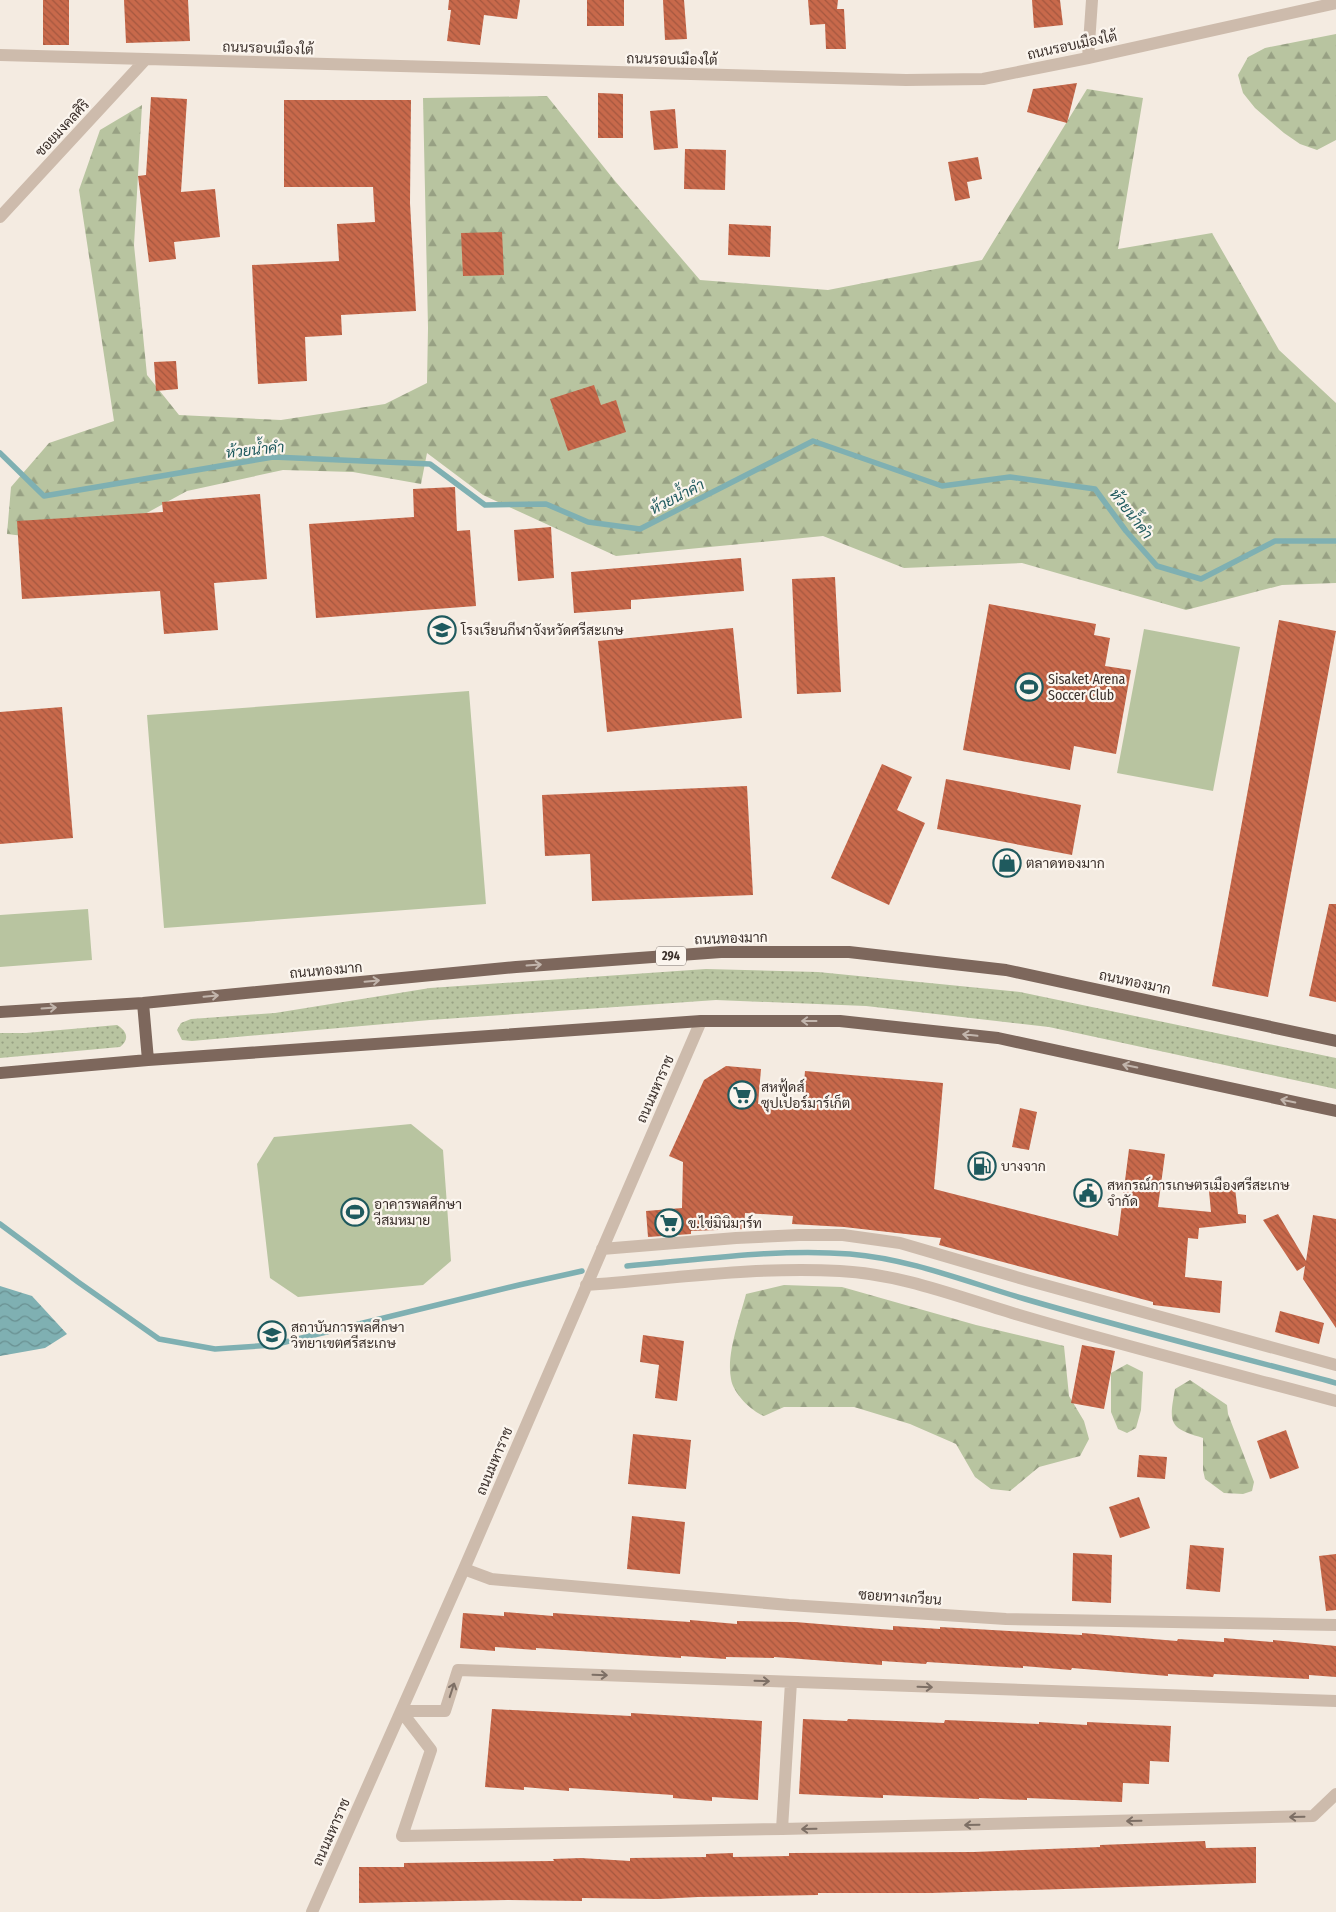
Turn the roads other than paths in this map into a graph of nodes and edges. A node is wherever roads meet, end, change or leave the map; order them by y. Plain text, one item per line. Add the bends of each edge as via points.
1 (1092, 0) edge
2 (1336, 3) edge
3 (0, 55) edge
4 (1088, 58) junction
5 (146, 59) junction
6 (0, 217) edge
7 (143, 1003) junction
8 (0, 1012) edge
9 (701, 1021) junction
10 (1336, 1041) edge
11 (148, 1060) junction
12 (0, 1073) edge
13 (1336, 1111) edge
14 (602, 1249) junction
15 (586, 1286) junction
16 (1336, 1365) edge
17 (1336, 1401) edge
18 (464, 1569) junction
19 (1336, 1625) edge
20 (790, 1682) junction
21 (1336, 1701) edge
22 (401, 1711) junction
23 (1336, 1794) edge
24 (782, 1829) junction
25 (312, 1912) edge

1 - 4 street
2 - 4 street, ถนนรอบเมืองใต้
3 - 5 street, ถนนรอบเมืองใต้
4 - 5 street, ถนนรอบเมืองใต้ via 983,78 906,80
5 - 6 street, ซอยมงคลศิริ
8 -> 7 main road, ถนนทองมาก / 294
7 -> 10 main road, ถนนทองมาก / 294 via 516,967 721,952 849,952 1006,970
7 - 11 main road
9 - 11 main road
13 -> 9 main road via 998,1038 840,1021
9 - 14 street, ถนนมหาราช
11 - 12 main road
14 - 15 street, ถนนมหาราช
14 - 16 street via 799,1234 844,1235 900,1242
15 - 17 street via 800,1270 893,1277 1020,1316
15 - 18 street, ถนนมหาราช
18 - 19 street, ซอยทางเกวียน via 491,1579 957,1616
18 - 22 street, ถนนมหาราช
20 -> 21 street
22 -> 20 street via 445,1711 458,1670
20 - 24 street
22 - 24 street via 431,1750 402,1836
22 - 25 street, ถนนมหาราช
23 -> 24 street via 1313,1816

